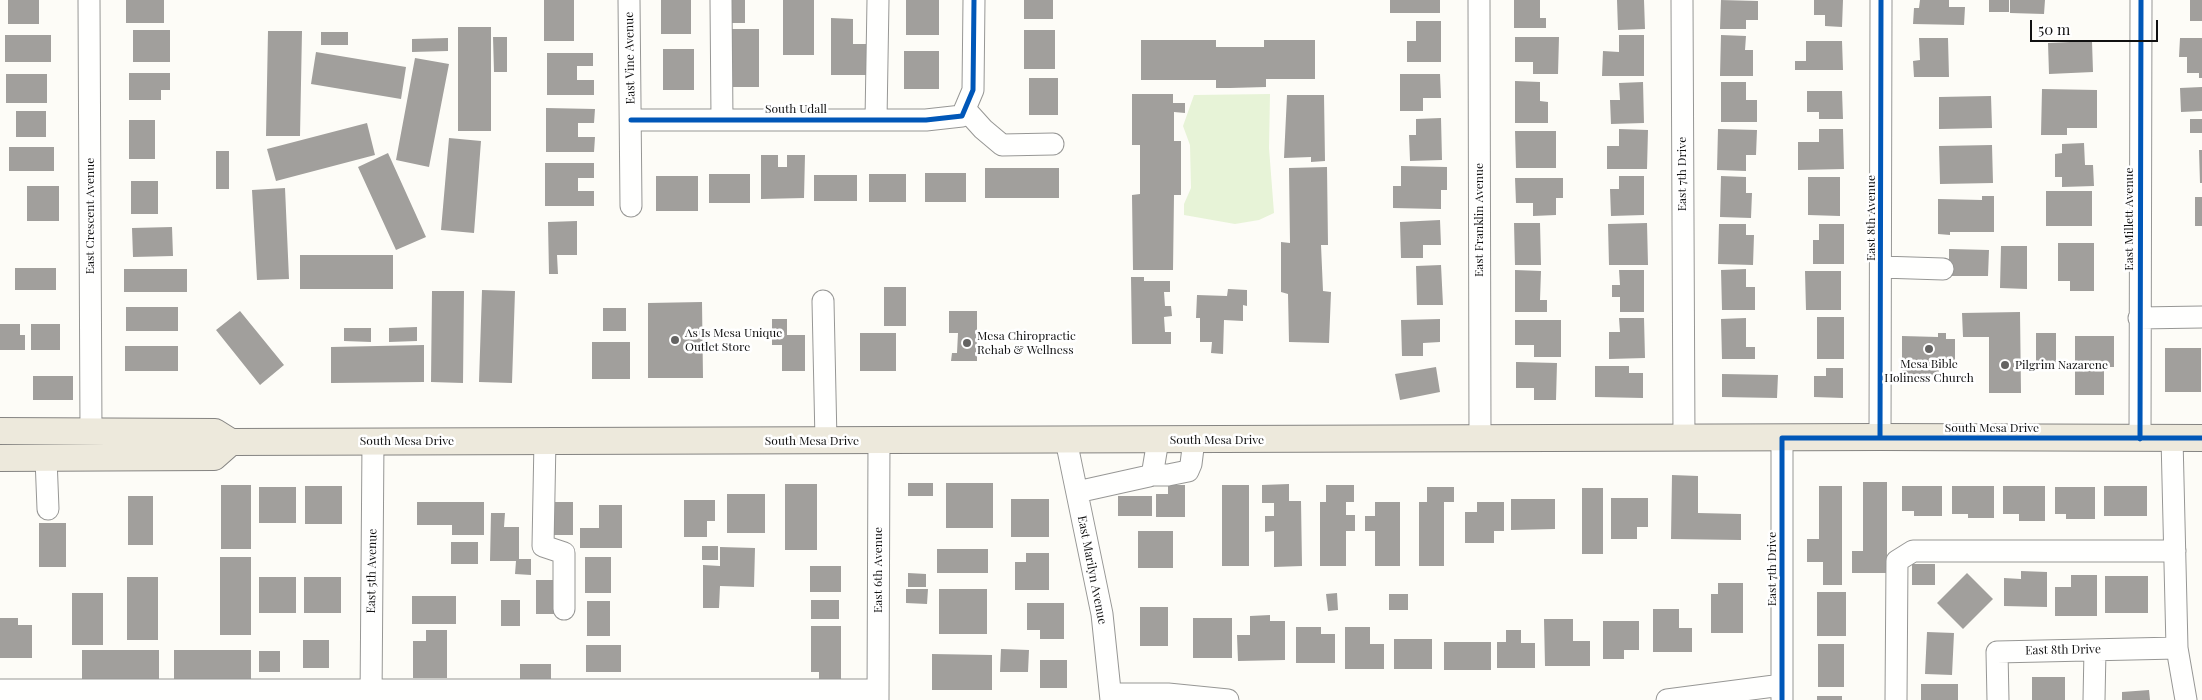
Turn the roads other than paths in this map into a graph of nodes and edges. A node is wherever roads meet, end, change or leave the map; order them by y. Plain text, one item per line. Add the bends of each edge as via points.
1 (89, 0) edge
2 (629, 0) edge
3 (721, 0) edge
4 (878, 0) edge
5 (974, 0) edge
6 (1479, 0) edge
7 (1682, 0) edge
8 (1882, 0) edge
9 (2141, 0) edge
10 (963, 112) junction
11 (722, 119) junction
12 (631, 120) junction
13 (876, 120) junction
14 (1053, 144) dead end
15 (631, 206) dead end
16 (1881, 267) junction
17 (1943, 268) dead end
18 (823, 301) dead end
19 (2202, 317) edge
20 (2139, 318) junction
21 (0, 431) edge
22 (91, 431) junction
23 (1880, 437) junction
24 (1684, 438) junction
25 (1782, 438) junction
26 (2172, 438) junction
27 (2202, 438) edge
28 (1480, 439) junction
29 (2140, 439) junction
30 (545, 440) junction
31 (1066, 440) junction
32 (1158, 440) junction
33 (1194, 440) junction
34 (373, 441) junction
35 (826, 441) junction
36 (879, 441) junction
37 (231, 442) junction
38 (0, 458) edge
39 (46, 458) junction
40 (1151, 474) junction
41 (1077, 492) junction
42 (48, 509) dead end
43 (2175, 551) junction
44 (564, 609) dead end
45 (2177, 648) junction
46 (2095, 650) junction
47 (0, 690) edge
48 (1782, 693) edge
49 (878, 695) edge
50 (371, 696) edge
51 (1111, 697) edge
52 (1228, 700) edge
53 (1667, 700) edge
54 (1896, 700) edge
55 (1998, 700) edge
56 (2094, 700) edge
57 (2186, 700) edge

1 - 22 street, East Crescent Avenue
2 - 12 street, East Vine Avenue
3 - 11 street
4 - 13 street
5 - 10 street via 973,90
6 - 28 street, East Franklin Avenue
7 - 24 street, East 7th Drive
8 - 16 street, East 8th Avenue
9 - 20 street, East Millett Avenue
10 - 13 street, South Udall via 926,120
10 - 14 street via 1002,144
11 - 12 street, South Udall
11 - 13 street, South Udall
12 - 15 street, East Vine Avenue
16 - 17 street
16 - 23 street, East 8th Avenue
18 - 35 street
19 - 20 street
20 - 29 street, East Millett Avenue
21 - 22 main road, South Mesa Drive
22 - 37 main road, South Mesa Drive via 215,432
23 - 25 main road, South Mesa Drive
23 - 29 main road, South Mesa Drive
24 - 25 main road, South Mesa Drive
24 - 28 main road, South Mesa Drive
25 - 48 street, East 7th Drive
26 - 27 main road, South Mesa Drive
26 - 29 main road, South Mesa Drive
26 - 43 street
28 - 33 main road, South Mesa Drive
30 - 34 main road, South Mesa Drive
30 - 35 main road, South Mesa Drive
30 - 44 street via 543,546 564,553
31 - 32 main road, South Mesa Drive
31 - 36 main road, South Mesa Drive
31 - 41 street, East Marilyn Avenue
32 - 33 main road, South Mesa Drive
32 - 40 street
33 - 40 street via 1188,471
34 - 37 main road, South Mesa Drive
34 - 50 street, East 5th Avenue
35 - 36 main road, South Mesa Drive
36 - 49 street, East 6th Avenue
37 - 39 main road via 214,458
38 - 39 main road
39 - 42 street
40 - 41 street
41 - 51 street, East Marilyn Avenue via 1102,614
43 - 45 street
43 - 54 street via 1913,551 1897,561
45 - 46 street, East 8th Drive
45 - 57 street
46 - 55 street, East 8th Drive via 1997,652
46 - 56 street
47 - 50 street
48 - 53 street
49 - 50 street
51 - 52 street via 1168,694

